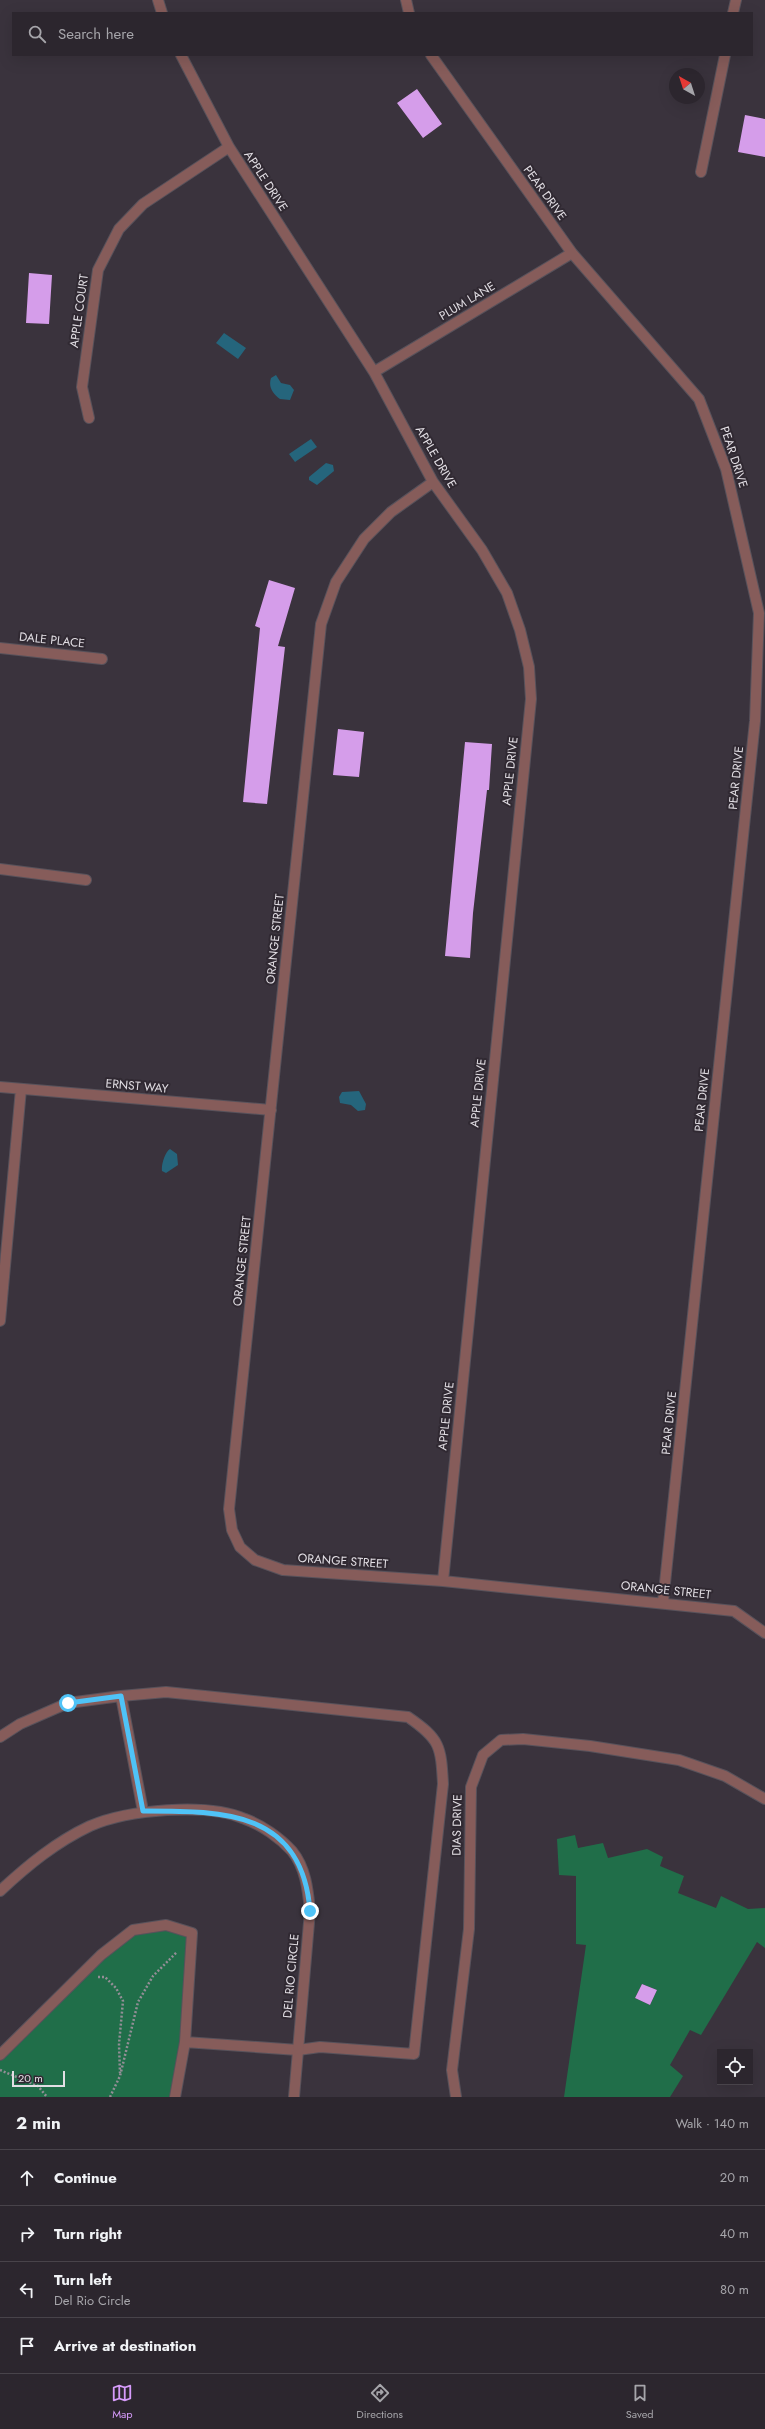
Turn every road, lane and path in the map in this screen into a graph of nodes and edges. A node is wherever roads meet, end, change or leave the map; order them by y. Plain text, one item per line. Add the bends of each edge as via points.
1 (158, 0) edge
2 (406, 0) edge
3 (736, 0) edge
4 (162, 12) edge
5 (409, 12) edge
6 (734, 12) edge
7 (182, 56) edge
8 (431, 56) edge
9 (725, 56) edge
10 (229, 147) junction
11 (701, 172) dead end
12 (572, 253) junction
13 (374, 372) junction
14 (89, 418) dead end
15 (433, 482) junction
16 (0, 648) edge
17 (102, 659) dead end
18 (0, 869) edge
19 (86, 880) dead end
20 (0, 1087) edge
21 (21, 1089) junction
22 (271, 1110) junction
23 (0, 1321) edge
24 (442, 1581) junction
25 (663, 1602) junction
26 (765, 1633) edge
27 (121, 1696) junction
28 (0, 1737) edge
29 (765, 1799) edge
30 (143, 1811) junction
31 (0, 1891) edge
32 (191, 1938) junction
33 (80, 1976) junction
34 (185, 2042) junction
35 (298, 2050) junction
36 (0, 2055) edge
37 (0, 2070) edge
38 (120, 2076) junction
39 (46, 2097) edge
40 (110, 2097) edge
41 (175, 2097) edge
42 (294, 2097) edge
43 (456, 2097) edge

1 - 4 street
2 - 5 street
3 - 6 street
7 - 10 street, APPLE DRIVE
8 - 12 street, PEAR DRIVE
9 - 11 street
10 - 13 street, APPLE DRIVE
10 - 14 street, APPLE COURT via 143,204 119,229 101,263 82,387
12 - 13 street, PLUM LANE
12 - 25 street, PEAR DRIVE via 699,399 726,468 759,613 755,721
13 - 15 street, APPLE DRIVE
15 - 22 street, ORANGE STREET via 391,512 364,539 336,582 321,624
15 - 24 street, APPLE DRIVE via 482,550 507,593 529,667 531,699
16 - 17 street, DALE PLACE
18 - 19 street
20 - 21 street, ERNST WAY
21 - 22 street, ERNST WAY
21 - 23 street
22 - 24 street, ORANGE STREET via 229,1509 232,1530 240,1547 255,1560 283,1570
24 - 25 street, ORANGE STREET
25 - 26 street, ORANGE STREET via 734,1611
27 - 28 street via 68,1703 20,1724
27 - 30 street
27 - 35 street via 166,1692 408,1717 430,1732 442,1753 442,1784 414,2054 320,2047
29 - 43 street, DIAS DRIVE via 725,1776 678,1760 590,1746 523,1739 501,1740 483,1755 471,1787 469,1929 452,2070
30 - 31 street, DEL RIO CIRCLE via 91,1826 57,1843
30 - 35 street, DEL RIO CIRCLE via 206,1811 244,1818 267,1830 292,1852 302,1868 307,1884 310,1911
32 - 33 street via 192,1933 166,1925 133,1930 101,1955
32 - 34 street
32 - 38 path via 153,1976 138,2002
33 - 36 street
33 - 38 path via 105,1977 116,1988 123,2001 119,2044
34 - 35 street
34 - 41 street
35 - 42 street, DEL RIO CIRCLE
37 - 39 path via 38,2086
38 - 40 path

